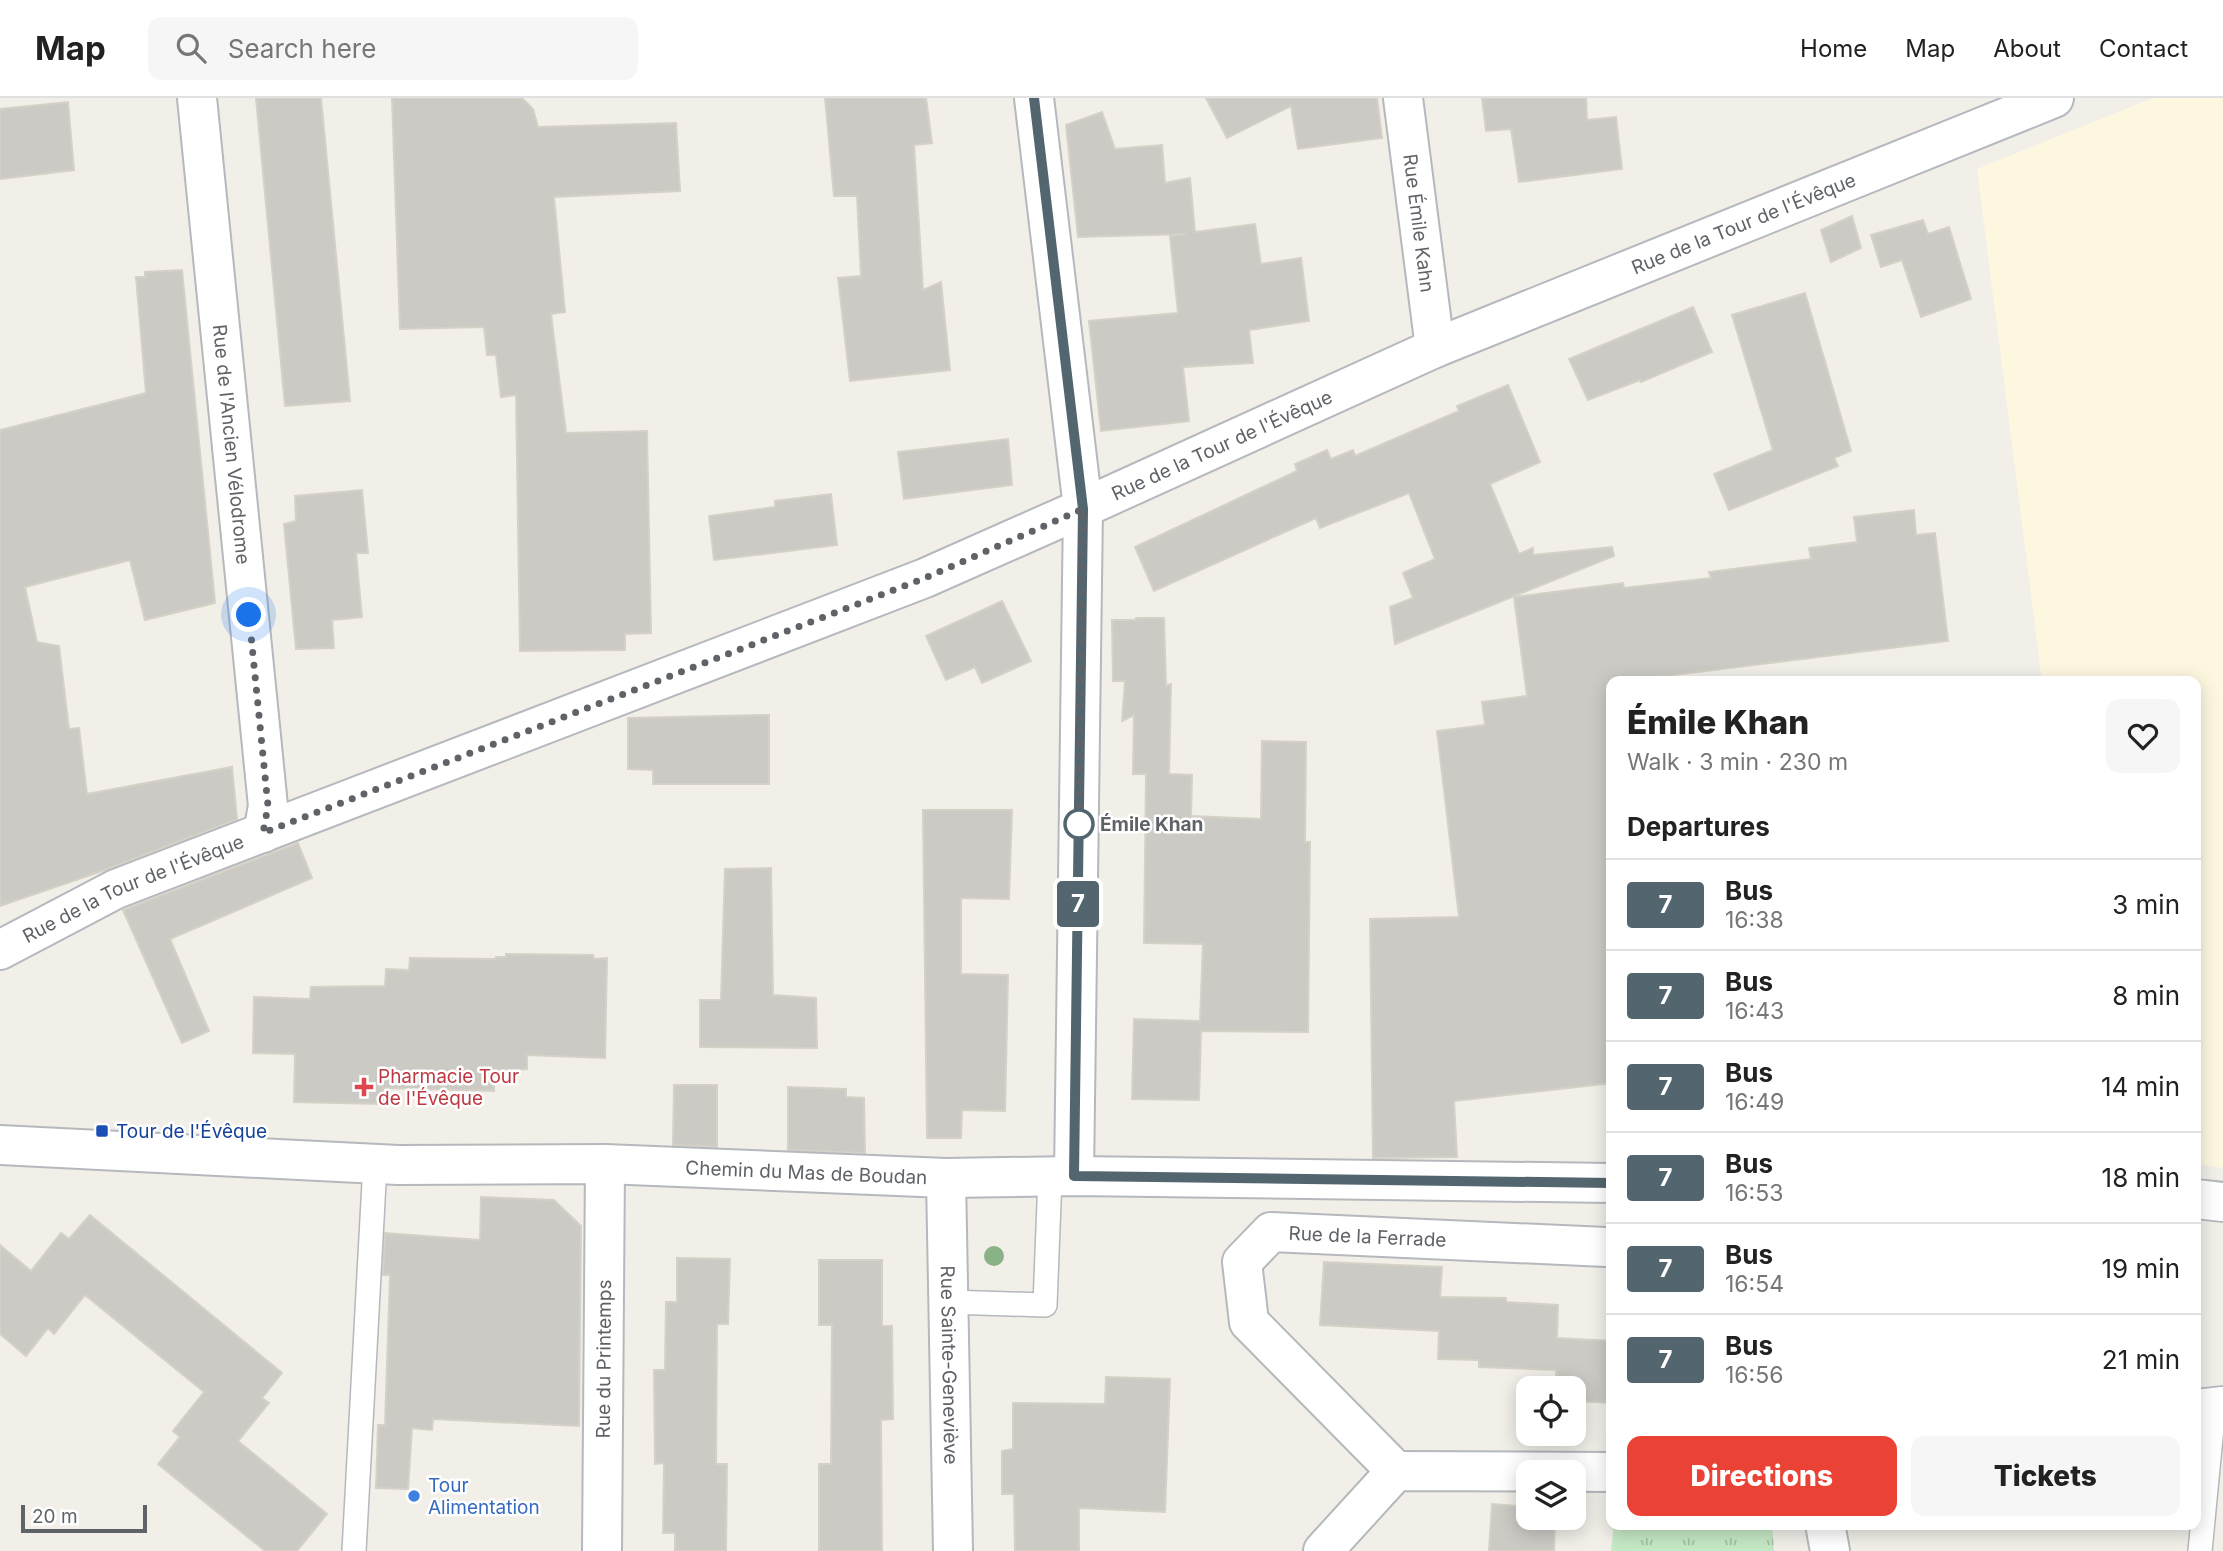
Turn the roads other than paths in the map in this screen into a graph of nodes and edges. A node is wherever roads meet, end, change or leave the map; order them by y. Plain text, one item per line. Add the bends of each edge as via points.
1 (197, 98) edge
2 (1034, 98) edge
3 (1403, 98) edge
4 (2054, 98) edge
5 (2003, 109) edge
6 (1435, 348) junction
7 (1083, 509) junction
8 (263, 833) junction
9 (0, 950) edge
10 (0, 1144) edge
11 (375, 1164) junction
12 (605, 1164) junction
13 (1062, 1176) junction
14 (946, 1178) junction
15 (1606, 1182) edge
16 (2201, 1200) edge
17 (2223, 1202) edge
18 (1606, 1247) dead end
19 (948, 1302) junction
20 (2211, 1407) edge
21 (1396, 1471) junction
22 (1606, 1472) edge
23 (1826, 1530) edge
24 (354, 1551) edge
25 (602, 1551) edge
26 (953, 1551) edge
27 (1323, 1551) edge
28 (1830, 1551) edge
29 (2200, 1551) edge

1 - 8 street, Rue de l'Ancien Vélodrome via 268,806
2 - 7 street
3 - 6 street, Rue Émile Kahn
4 - 5 street, Rue de la Tour de l'Évêque
5 - 6 street, Rue de la Tour de l'Évêque
6 - 7 street, Rue de la Tour de l'Évêque
7 - 8 street, Rue de la Tour de l'Évêque via 925,578
7 - 13 street
8 - 9 street, Rue de la Tour de l'Évêque via 116,889
10 - 11 street, Chemin du Mas de Boudan
11 - 12 street, Chemin du Mas de Boudan
11 - 24 lane
12 - 14 street, Chemin du Mas de Boudan
12 - 25 street, Rue du Printemps
13 - 14 street, Chemin du Mas de Boudan
13 - 15 street, Chemin du Mas de Boudan
13 - 19 lane via 1045,1305
14 - 19 street, Rue Sainte-Geneviève
16 - 17 street
18 - 21 street, Rue de la Ferrade via 1271,1232 1242,1262 1249,1322
19 - 26 street, Rue Sainte-Geneviève
20 - 29 lane
21 - 22 street
21 - 27 street
23 - 28 street

